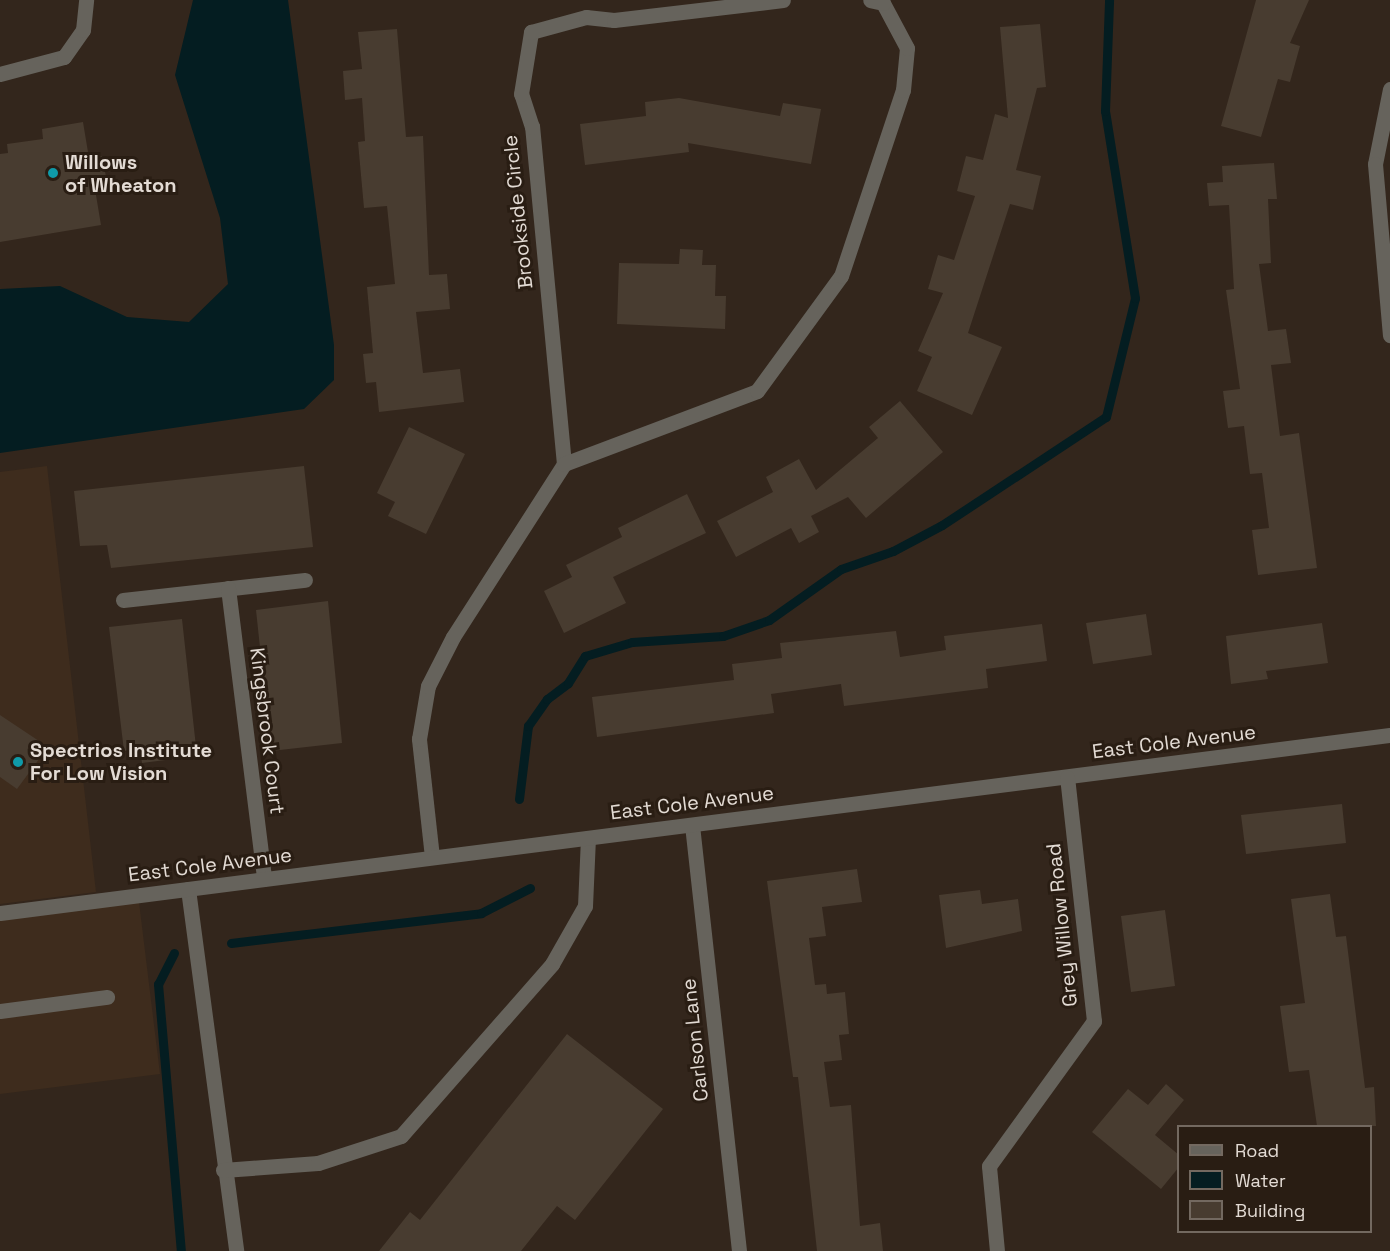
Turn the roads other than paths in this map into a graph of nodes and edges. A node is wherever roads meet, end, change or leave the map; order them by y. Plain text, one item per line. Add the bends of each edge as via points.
1 (86, 0) edge
2 (783, 0) edge
3 (870, 0) edge
4 (0, 75) edge
5 (1390, 88) edge
6 (1390, 335) edge
7 (564, 464) junction
8 (305, 580) dead end
9 (228, 588) junction
10 (123, 600) dead end
11 (1390, 735) edge
12 (1067, 777) junction
13 (692, 825) junction
14 (588, 838) junction
15 (432, 857) junction
16 (264, 879) junction
17 (188, 889) junction
18 (0, 913) edge
19 (107, 997) dead end
20 (0, 1011) edge
21 (223, 1170) junction
22 (236, 1251) edge
23 (739, 1251) edge
24 (997, 1251) edge

1 - 4 street via 83,30 64,57
2 - 7 street, Brookside Circle via 614,20 586,17 531,32 521,94 532,127
3 - 7 street via 883,3 907,48 903,90 841,276 757,391
5 - 6 street via 1375,164
7 - 15 street via 453,637 428,686 419,739
8 - 9 street
9 - 10 street
9 - 16 street, Kingsbrook Court
11 - 12 street, East Cole Avenue
12 - 13 street, East Cole Avenue
12 - 24 street, Grey Willow Road via 1094,1021 989,1166
13 - 14 street, East Cole Avenue
13 - 23 street, Carlson Lane
14 - 15 street, East Cole Avenue
14 - 21 street via 585,906 552,964 401,1136 318,1163
15 - 16 street, East Cole Avenue
16 - 17 street, East Cole Avenue
17 - 18 street, East Cole Avenue
17 - 21 street
19 - 20 street
21 - 22 street

